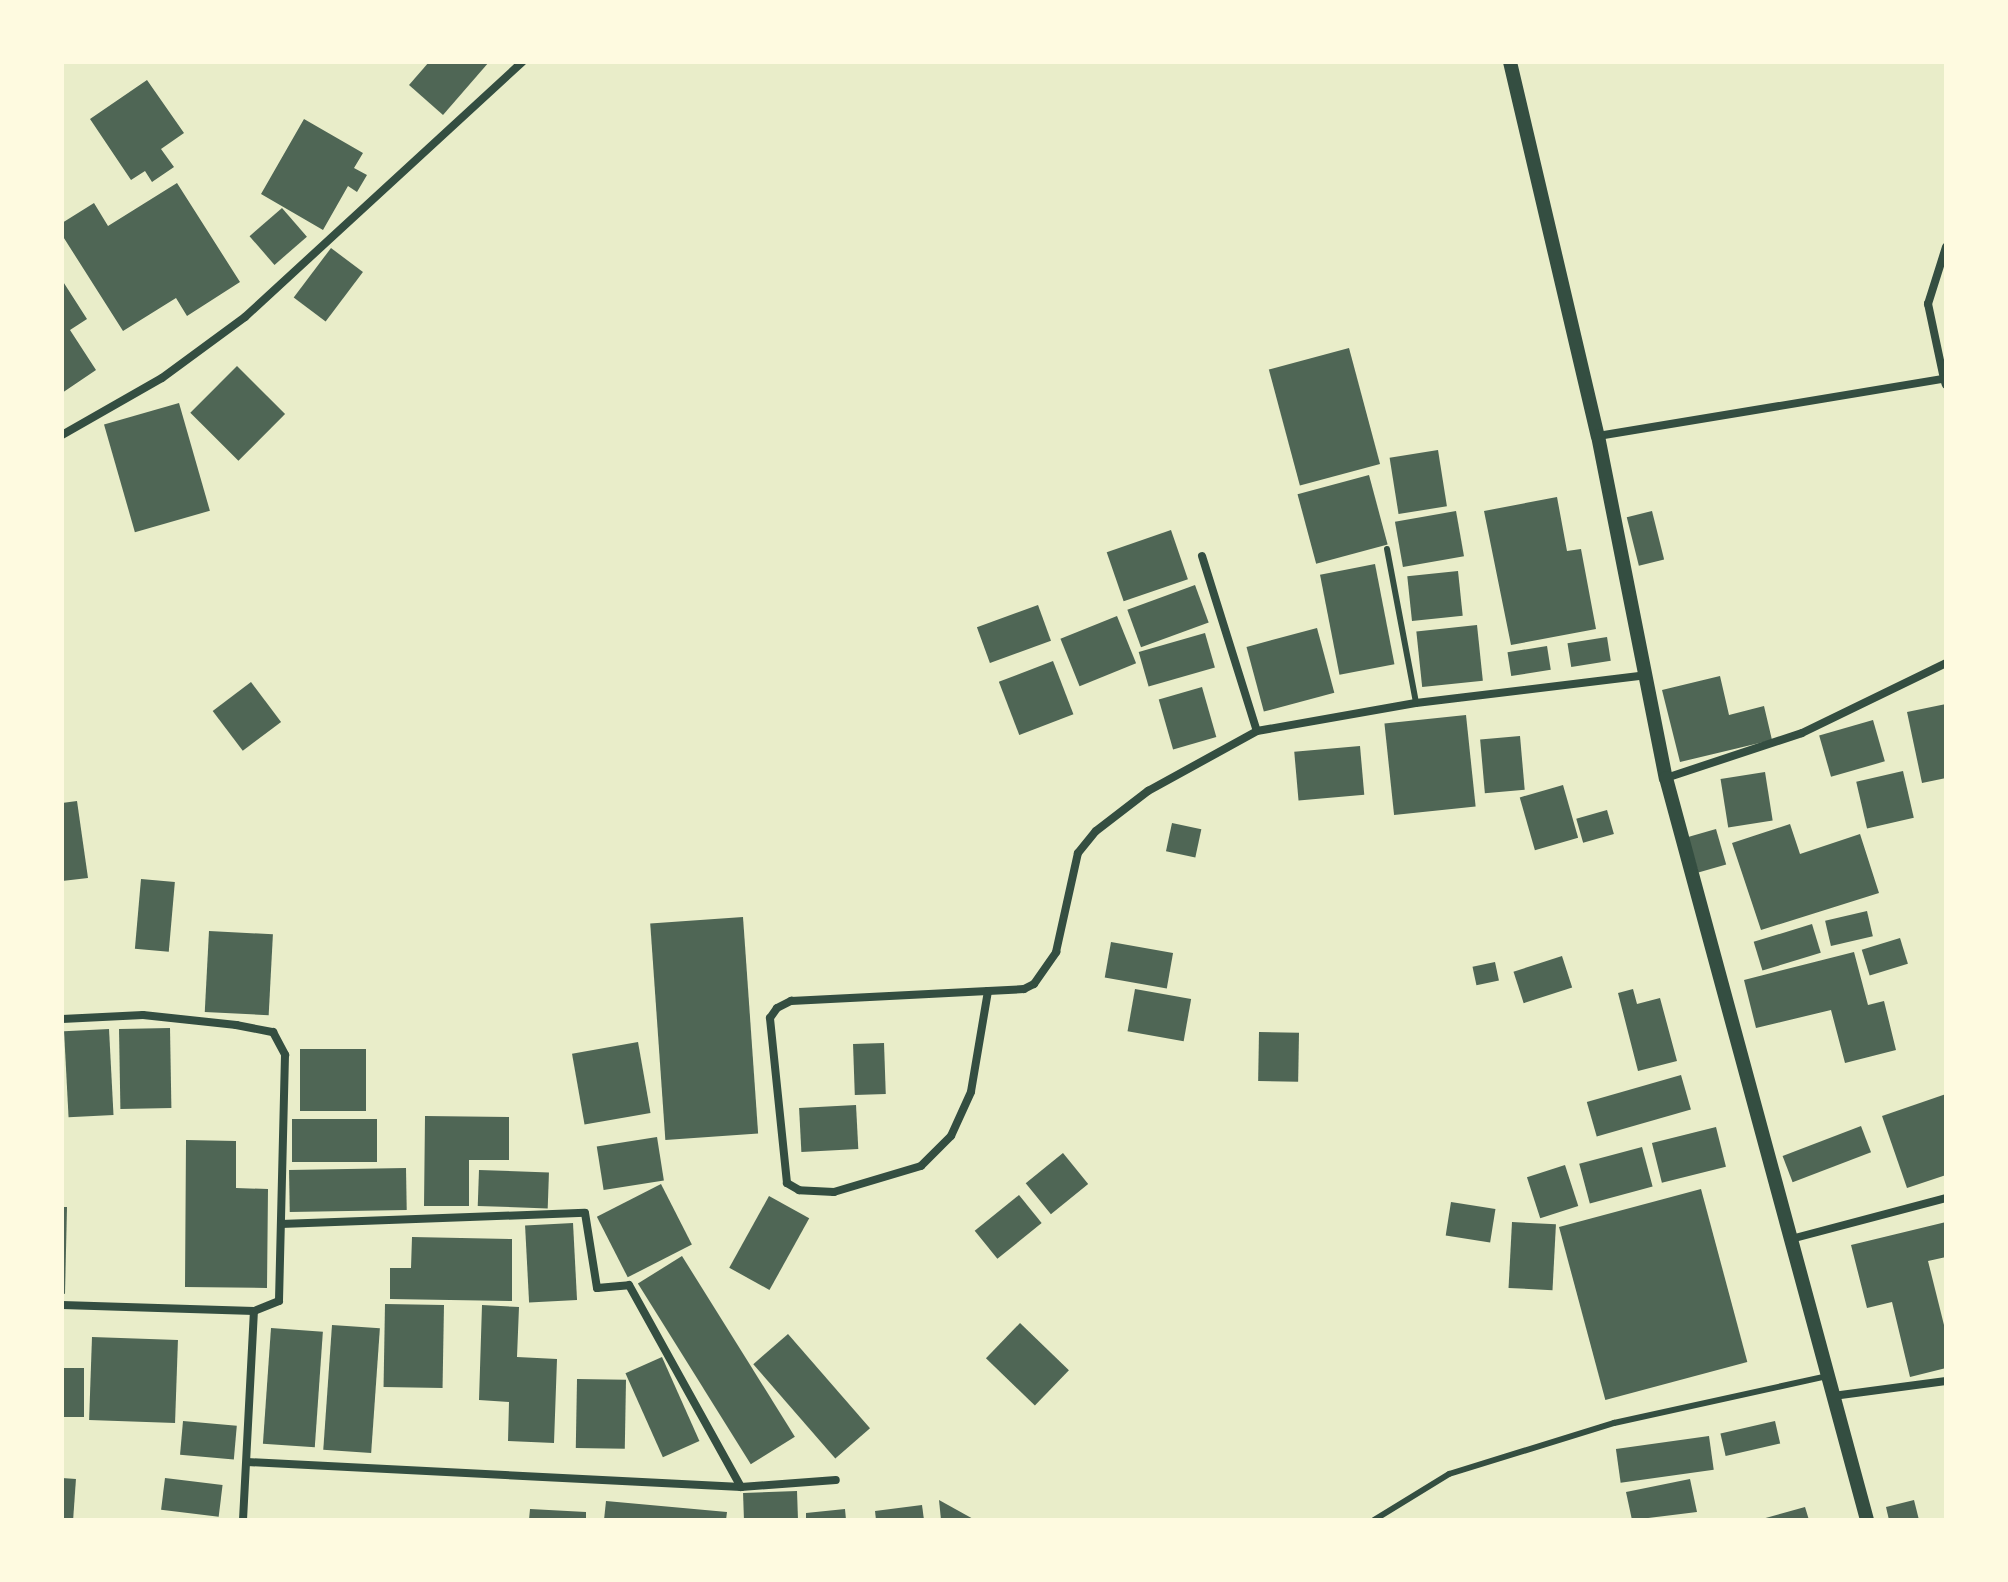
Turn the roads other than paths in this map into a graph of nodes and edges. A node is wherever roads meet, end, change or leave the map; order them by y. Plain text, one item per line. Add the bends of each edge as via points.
1 (1510, 62) edge
2 (520, 63) edge
3 (1946, 247) edge
4 (1945, 382) edge
5 (62, 435) edge
6 (1598, 436) junction
7 (1387, 549) dead end
8 (1202, 556) dead end
9 (1946, 663) edge
10 (1648, 675) junction
11 (1416, 703) junction
12 (1257, 731) junction
13 (1666, 778) junction
14 (988, 991) junction
15 (62, 1019) edge
16 (1946, 1198) edge
17 (281, 1224) junction
18 (1791, 1239) junction
19 (62, 1305) edge
20 (254, 1311) junction
21 (1827, 1376) junction
22 (1946, 1381) edge
23 (1833, 1396) junction
24 (247, 1462) junction
25 (836, 1480) dead end
26 (741, 1487) junction
27 (243, 1520) edge
28 (1374, 1520) edge
29 (1867, 1520) edge

1 - 6 street
2 - 5 street via 245,317 162,378
3 - 4 street via 1928,304
4 - 6 street
6 - 10 street
7 - 11 lane
8 - 12 street
9 - 13 street via 1802,733
10 - 11 street
10 - 13 street
11 - 12 street
12 - 14 street via 1148,791 1096,831 1078,853 1050,965 1024,989
13 - 18 street
14 - 14 street via 791,1001 777,1008 770,1018 787,1183 799,1190 834,1192 921,1166 951,1136 971,1092
15 - 17 street via 143,1015 278,1035 285,1055
16 - 18 street
17 - 20 street via 279,1301
17 - 26 street via 585,1213 597,1288 629,1285
18 - 21 street
19 - 20 street
20 - 24 street
21 - 23 street
21 - 28 lane via 1614,1423 1449,1474
22 - 23 street
23 - 29 street
24 - 26 street
24 - 27 street
25 - 26 street

